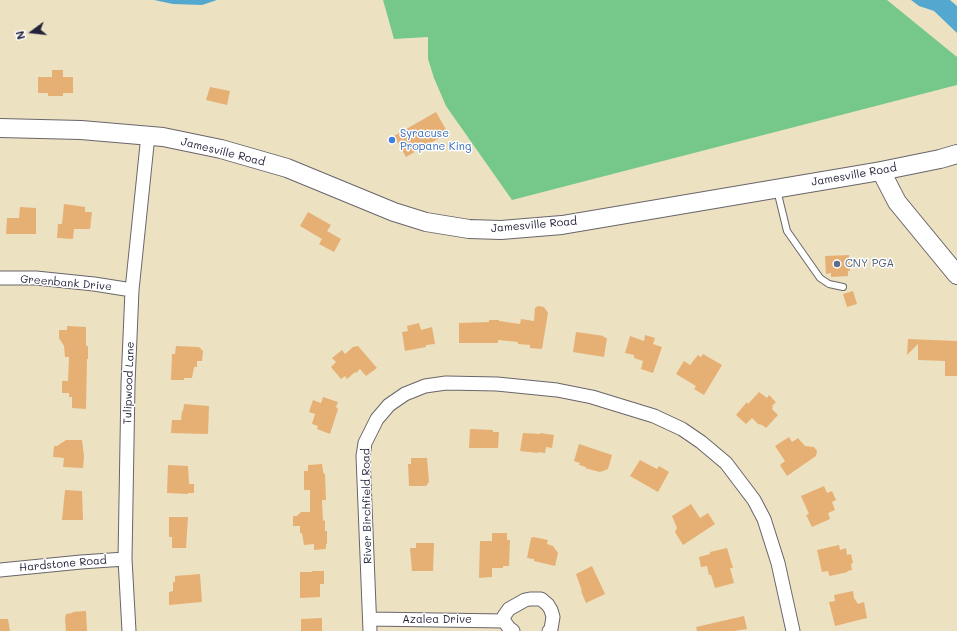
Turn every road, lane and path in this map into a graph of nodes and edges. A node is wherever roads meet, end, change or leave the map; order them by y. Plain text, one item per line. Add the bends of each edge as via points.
1 (0, 128) edge
2 (148, 135) junction
3 (957, 154) edge
4 (881, 171) junction
5 (777, 189) junction
6 (957, 275) edge
7 (0, 278) edge
8 (843, 287) dead end
9 (132, 290) junction
10 (125, 559) junction
11 (0, 570) edge
12 (504, 621) junction
13 (370, 625) edge
14 (128, 631) edge
15 (513, 631) edge
16 (549, 631) edge
17 (793, 631) edge

1 - 2 street, Jamesville Road
2 - 5 street, Jamesville Road via 221,149 287,168 394,212 426,222 469,229 502,230 562,224
2 - 9 street, Tulipwood Lane
3 - 4 street, Jamesville Road
4 - 5 street, Jamesville Road
4 - 6 street via 897,202
5 - 8 lane via 787,231 820,278 829,284
7 - 9 street, Greenbank Drive via 36,278
9 - 10 street, Tulipwood Lane
10 - 11 street, Hardstone Road
10 - 14 street, Tulipwood Lane
12 - 13 street, Azalea Drive
12 - 15 street
12 - 16 street via 509,609 525,600 541,599 551,610
13 - 17 street, River Birchfield Road via 363,456 365,443 377,419 389,405 405,394 426,386 497,384 557,390 613,403 654,416 706,446 726,463 754,500 764,519 778,563

